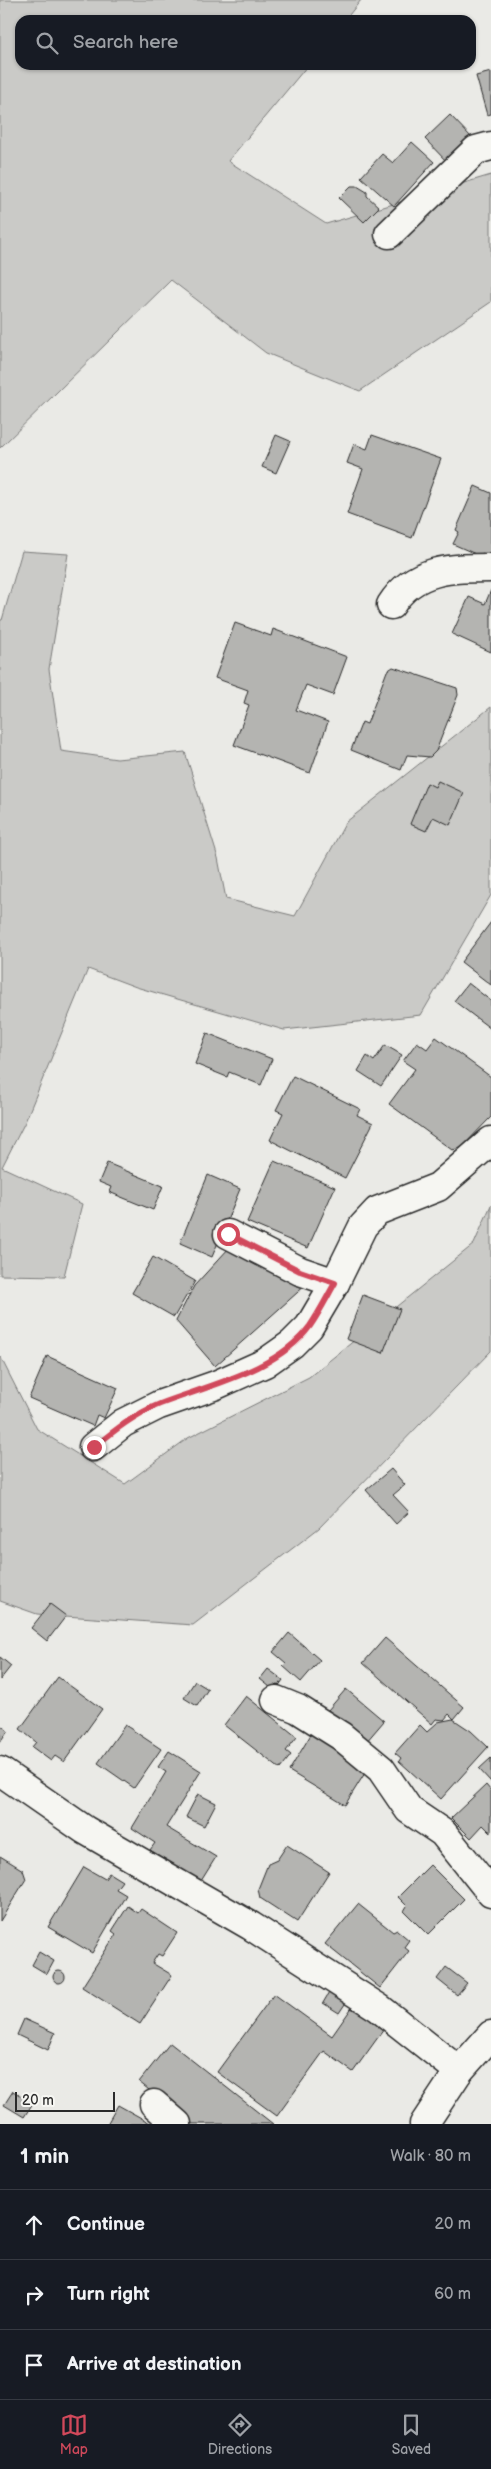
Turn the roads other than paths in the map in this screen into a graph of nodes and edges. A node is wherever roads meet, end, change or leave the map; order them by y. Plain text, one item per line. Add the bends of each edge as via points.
1 (491, 146) edge
2 (389, 234) dead end
3 (491, 568) edge
4 (391, 605) dead end
5 (491, 1141) edge
6 (228, 1234) dead end
7 (335, 1283) junction
8 (94, 1447) dead end
9 (276, 1700) dead end
10 (0, 1771) edge
11 (491, 1893) edge
12 (491, 2035) edge
13 (459, 2071) junction
14 (154, 2104) dead end
15 (177, 2124) edge
16 (424, 2124) edge

1 - 2 street via 476,150
3 - 4 street via 447,569 418,578 400,590
5 - 7 street via 438,1187 377,1212 363,1226
6 - 7 street via 300,1271
7 - 8 street via 309,1327 265,1363 160,1405 124,1423
9 - 11 street via 298,1709 341,1736 381,1769 409,1810 443,1833
10 - 13 street via 85,1830 251,1926 379,2008
12 - 13 street
13 - 16 street
14 - 15 street

